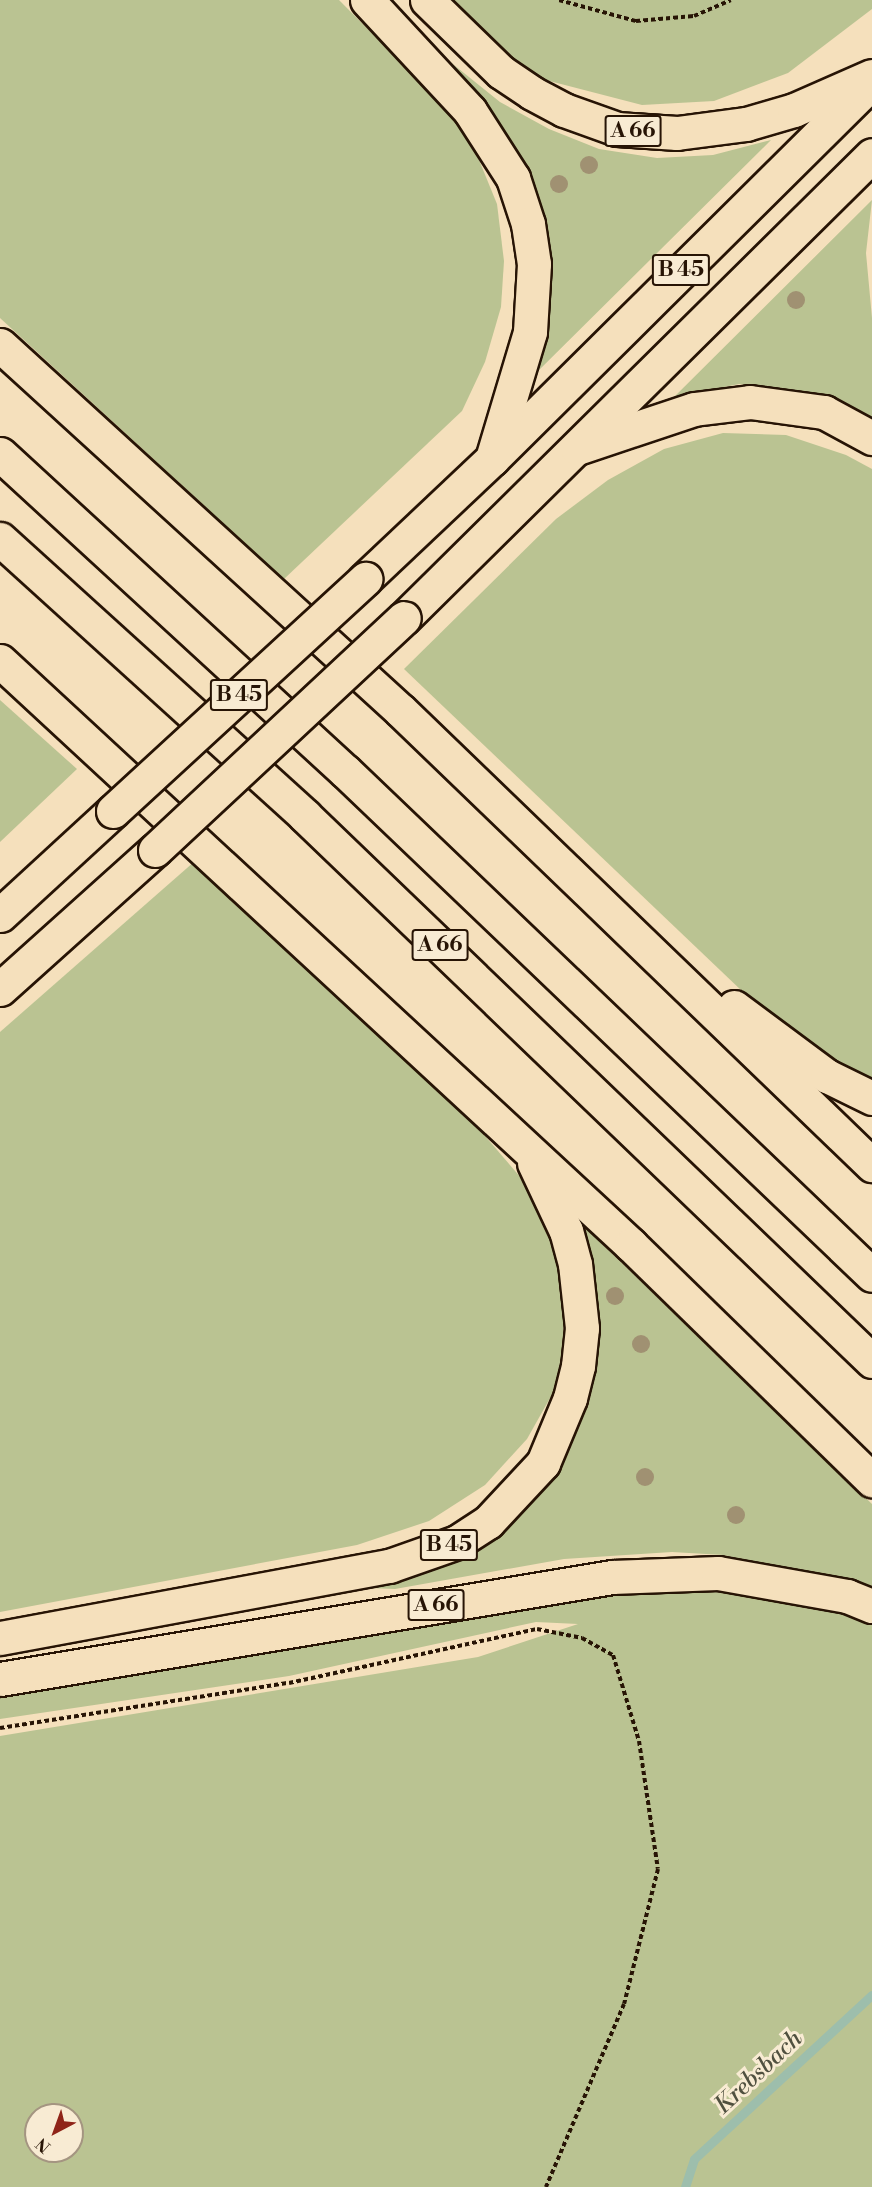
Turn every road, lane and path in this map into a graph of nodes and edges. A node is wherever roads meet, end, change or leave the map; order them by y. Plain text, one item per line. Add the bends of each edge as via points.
1 (367, 0) edge
2 (427, 0) edge
3 (559, 0) edge
4 (731, 0) edge
5 (872, 76) edge
6 (872, 82) edge
7 (872, 155) edge
8 (0, 345) edge
9 (872, 438) edge
10 (577, 447) junction
11 (0, 454) edge
12 (492, 459) junction
13 (0, 538) edge
14 (0, 661) edge
15 (0, 915) edge
16 (630, 930) junction
17 (0, 989) edge
18 (872, 1098) edge
19 (527, 1148) junction
20 (872, 1165) edge
21 (872, 1275) edge
22 (872, 1361) edge
23 (872, 1480) edge
24 (872, 1606) edge
25 (0, 1638) edge
26 (0, 1679) edge
27 (0, 1728) edge
28 (546, 2187) edge

1 - 12 highway, B 45 via 470,111 513,178 528,224 534,264 530,332
2 - 5 highway, A 66 via 501,72 524,88 564,110 617,129 677,133 746,124 794,110
3 - 4 path via 636,21 694,16
6 - 12 highway, B 45
7 - 10 highway, B 45
8 - 16 highway via 391,702
9 - 10 highway via 824,412 750,402 694,409
10 - 17 highway, B 45, bridge via 404,618
11 - 21 highway, A 66 via 345,771
12 - 15 highway, B 45, bridge
13 - 22 highway, A 66 via 304,815
14 - 19 highway
16 - 18 highway via 828,1076
16 - 20 highway
19 - 23 highway
19 - 25 highway, B 45 via 566,1231 577,1275 582,1328 578,1366 558,1431 543,1463 509,1502 457,1542 389,1566
24 - 26 highway, A 66 via 847,1596 718,1573 612,1577
27 - 28 path via 289,1683 537,1629 582,1638 613,1654 639,1741 658,1869 624,2004

